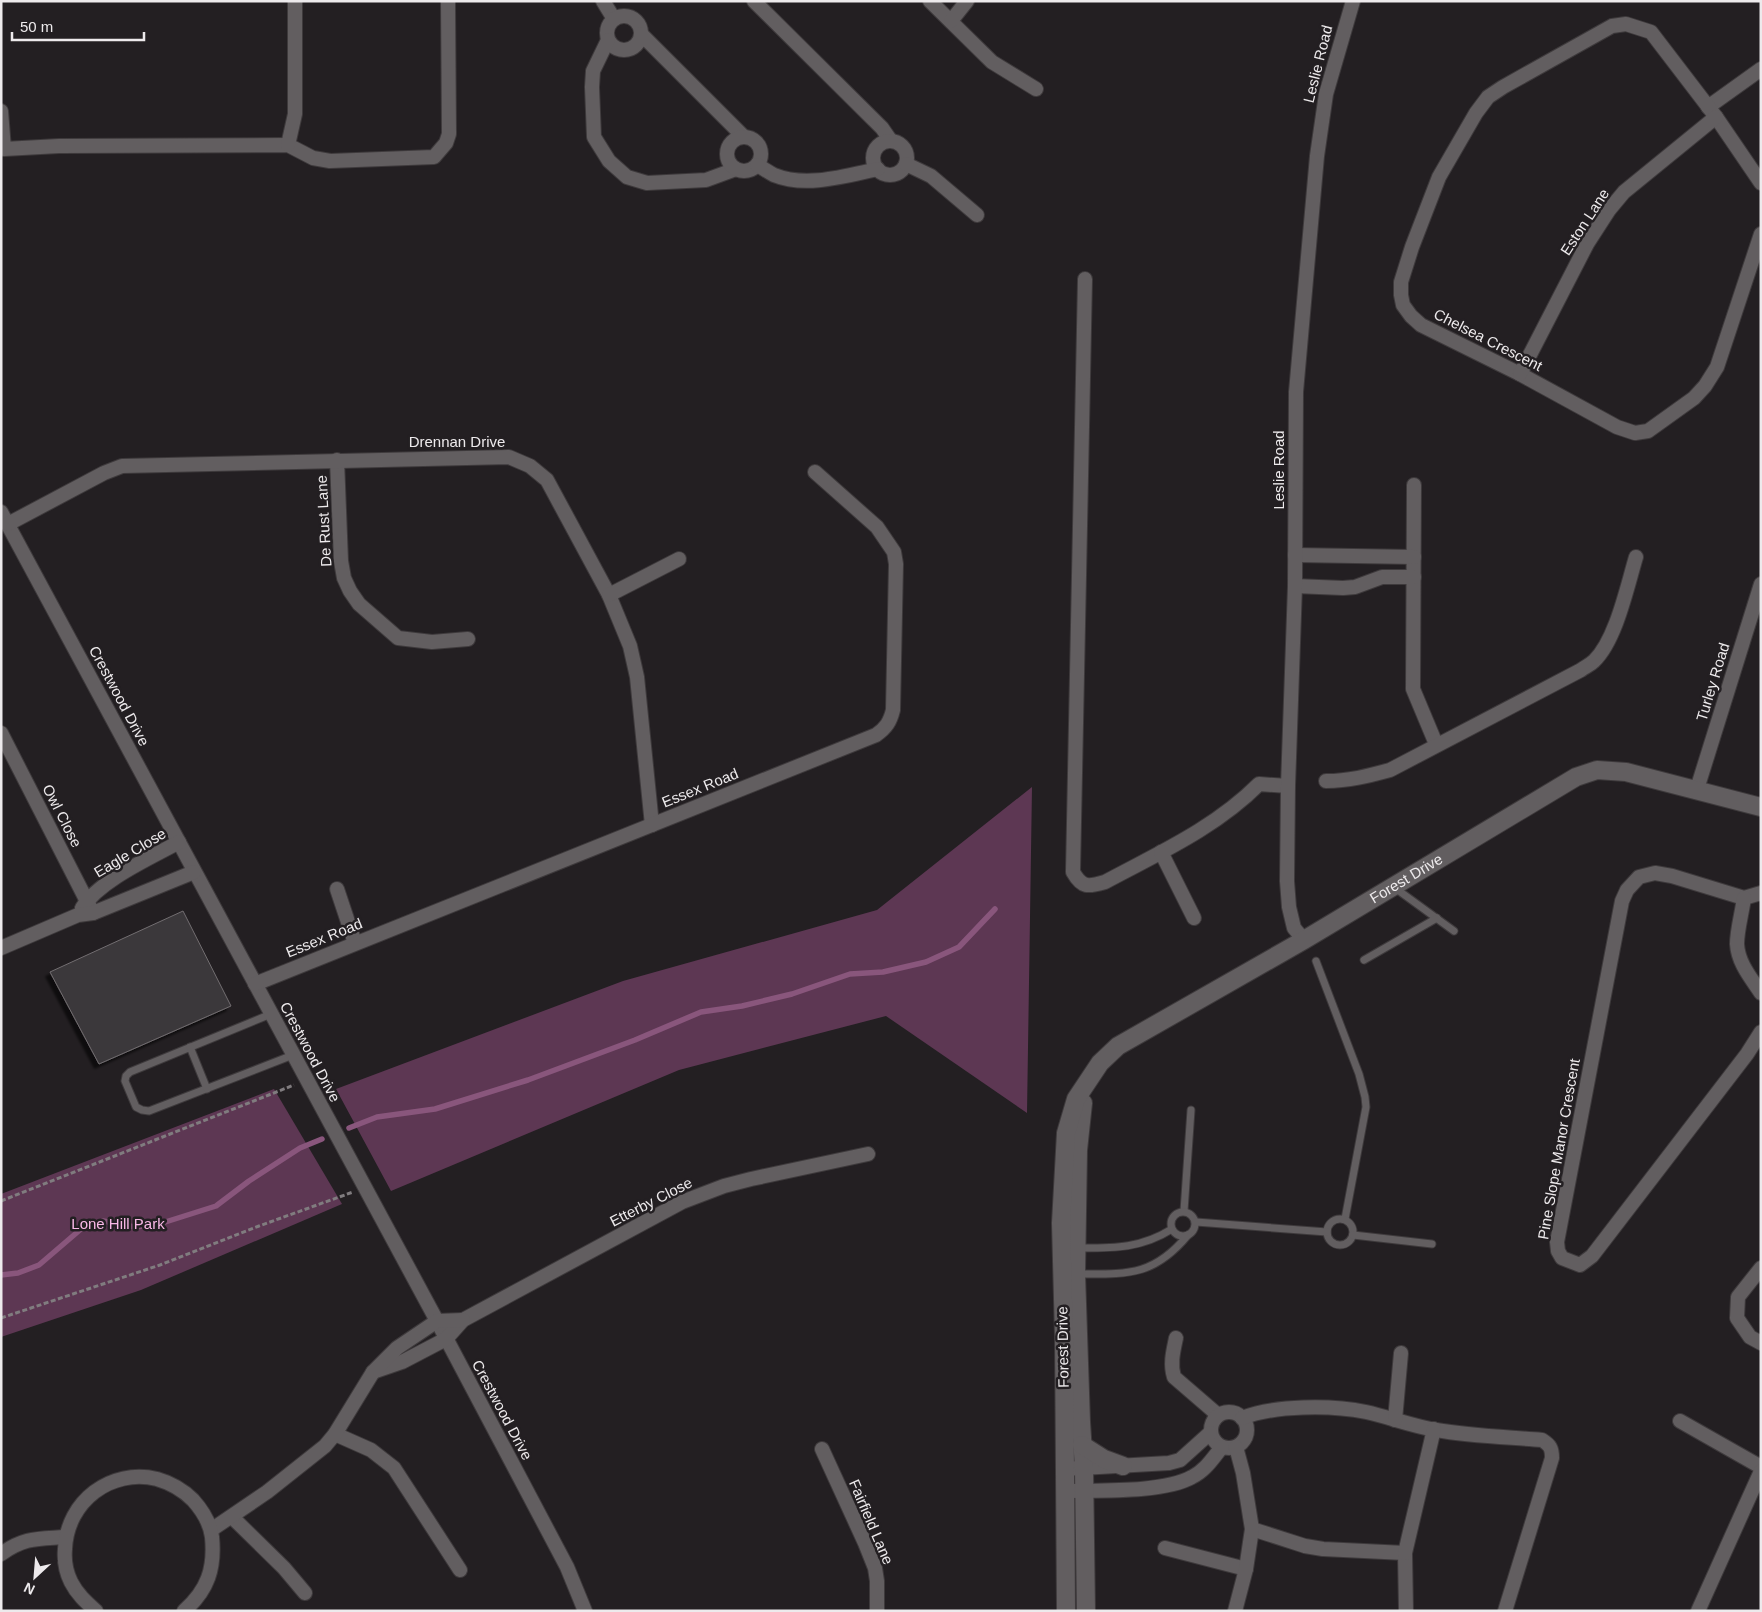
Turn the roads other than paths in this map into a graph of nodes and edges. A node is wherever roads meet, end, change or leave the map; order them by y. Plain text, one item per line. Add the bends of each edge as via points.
1 (295, 1) edge
2 (448, 1) edge
3 (603, 1) edge
4 (754, 1) edge
5 (930, 1) edge
6 (967, 1) edge
7 (1353, 1) edge
8 (614, 19) junction
9 (951, 21) junction
10 (641, 34) junction
11 (608, 40) junction
12 (1761, 69) edge
13 (1036, 89) dead end
14 (1, 111) edge
15 (1712, 112) junction
16 (744, 137) junction
17 (891, 141) junction
18 (288, 145) junction
19 (3, 150) edge
20 (906, 164) junction
21 (758, 165) junction
22 (736, 169) junction
23 (878, 170) junction
24 (1761, 183) edge
25 (977, 215) dead end
26 (1761, 234) edge
27 (1085, 279) dead end
28 (1520, 374) junction
29 (337, 460) junction
30 (815, 472) dead end
31 (1414, 485) dead end
32 (5, 518) edge
33 (1295, 555) junction
34 (1414, 557) junction
35 (1636, 557) dead end
36 (679, 559) dead end
37 (1414, 577) junction
38 (1761, 584) edge
39 (1295, 586) junction
40 (610, 595) junction
41 (468, 639) dead end
42 (1, 733) edge
43 (1436, 744) junction
44 (1326, 781) dead end
45 (1288, 786) junction
46 (1696, 789) junction
47 (1761, 807) edge
48 (652, 825) junction
49 (179, 842) junction
50 (1161, 852) junction
51 (194, 872) junction
52 (1392, 886) junction
53 (336, 890) dead end
54 (1761, 893) edge
55 (1744, 898) junction
56 (90, 907) junction
57 (1194, 918) dead end
58 (1436, 918) junction
59 (1454, 931) dead end
60 (1304, 940) junction
61 (355, 943) junction
62 (1, 948) edge
63 (1364, 960) dead end
64 (1316, 961) dead end
65 (254, 984) junction
66 (1761, 993) edge
67 (271, 1014) junction
68 (1761, 1032) edge
69 (190, 1047) junction
70 (293, 1055) junction
71 (207, 1089) junction
72 (1191, 1110) dead end
73 (868, 1154) dead end
74 (1184, 1211) junction
75 (1344, 1220) junction
76 (1196, 1222) junction
77 (1172, 1229) junction
78 (1327, 1232) junction
79 (1188, 1235) junction
80 (1353, 1235) junction
81 (1432, 1244) dead end
82 (1069, 1248) junction
83 (1761, 1268) edge
84 (1069, 1275) junction
85 (463, 1320) junction
86 (437, 1321) junction
87 (1176, 1338) dead end
88 (446, 1339) junction
89 (1761, 1343) edge
90 (1401, 1353) dead end
91 (373, 1372) junction
92 (1218, 1415) junction
93 (1242, 1418) junction
94 (1395, 1420) junction
95 (1680, 1421) dead end
96 (1434, 1430) junction
97 (1210, 1433) junction
98 (336, 1434) junction
99 (1082, 1445) junction
100 (1229, 1447) junction
101 (822, 1449) dead end
102 (1123, 1466) junction
103 (1761, 1467) edge
104 (1084, 1468) junction
105 (1064, 1469) junction
106 (1761, 1471) edge
107 (1065, 1490) junction
108 (1084, 1490) junction
109 (232, 1517) junction
110 (1252, 1529) junction
111 (211, 1530) junction
112 (65, 1538) junction
113 (1165, 1548) dead end
114 (1405, 1553) junction
115 (1, 1554) edge
116 (1246, 1569) junction
117 (460, 1570) dead end
118 (305, 1594) dead end
119 (96, 1611) edge
120 (184, 1611) edge
121 (585, 1611) edge
122 (878, 1611) edge
123 (1066, 1611) edge
124 (1086, 1611) edge
125 (1235, 1611) edge
126 (1406, 1611) edge
127 (1505, 1611) edge
128 (1698, 1611) edge

1 - 18 street via 295,114
2 - 18 street via 449,134 434,157 330,161 313,158
3 - 8 street
4 - 17 street via 882,128
5 - 9 street
6 - 9 street
7 - 33 street, Leslie Road via 1326,94 1317,156 1297,384
8 - 10 street via 624,16 634,20
8 - 11 street via 607,28
9 - 13 street via 992,62
10 - 11 street via 637,44 628,50 616,48
10 - 16 street
11 - 22 street via 593,71 592,87 594,137 609,161 628,177 647,183 706,180
12 - 15 street, Eston Lane
14 - 19 street
15 - 24 street, Chelsea Crescent
15 - 28 street, Eston Lane via 1624,192 1610,210 1588,244
15 - 28 street, Chelsea Crescent via 1651,32 1626,24 1612,26 1503,87 1488,97 1476,113 1439,177 1401,282 1401,295 1403,306 1421,325
16 - 21 street via 754,141 760,150
16 - 22 street via 734,140 728,149 728,161
17 - 20 street via 904,148
17 - 23 street via 880,144 874,153
18 - 19 street via 59,146
20 - 23 street via 894,175
20 - 25 street via 931,176
21 - 22 street via 748,171
21 - 23 street via 775,175 816,181
26 - 28 street, Chelsea Crescent via 1718,367 1694,398 1648,431 1635,433 1617,427
27 - 50 street via 1073,872 1077,879 1092,886
29 - 32 street, Drennan Drive via 122,466
29 - 40 street, Drennan Drive via 509,457 530,466 547,480
29 - 41 street, De Rust Lane via 341,561 344,578 359,604 398,638 432,642
30 - 48 street, Essex Road via 877,528 894,552 894,671 890,721 876,735
31 - 34 street
32 - 49 street, Crestwood Drive
33 - 34 street
33 - 39 street, Leslie Road
34 - 37 street
35 - 43 street via 1614,628 1594,661
36 - 40 street
37 - 39 street via 1382,577 1343,588
37 - 43 street via 1413,688
38 - 46 street, Turley Road
39 - 45 street, Leslie Road
40 - 48 street, Drennan Drive via 634,662
42 - 56 street, Owl Close
43 - 44 street via 1390,770 1364,778
45 - 50 street via 1259,784 1211,824
45 - 60 street, Leslie Road via 1289,907 1294,928
46 - 47 street, Forest Drive
46 - 52 street, Forest Drive via 1626,772 1597,770 1566,783
48 - 61 street, Essex Road
49 - 51 street, Crestwood Drive
49 - 56 street, Eagle Close via 101,888
50 - 57 street
51 - 56 street
51 - 65 street, Crestwood Drive
52 - 58 lane
52 - 60 street, Forest Drive
53 - 61 street
54 - 55 street
55 - 66 street via 1738,951 1745,970
55 - 68 street, Pine Slope Manor Crescent via 1655,873 1639,877 1627,890 1622,901 1557,1242 1562,1258 1580,1265 1592,1256
56 - 62 street, Eagle Close
58 - 59 lane
58 - 63 lane
60 - 82 street, Forest Drive via 1118,1046 1100,1063 1085,1088
61 - 65 street, Essex Road
64 - 75 lane via 1365,1098 1366,1108
65 - 67 street, Crestwood Drive
67 - 69 lane
67 - 70 street, Crestwood Drive
69 - 71 lane
69 - 71 lane via 130,1072 125,1081 136,1107 149,1111
70 - 71 lane
70 - 86 street, Crestwood Drive
72 - 74 lane
73 - 85 street, Etterby Close via 711,1190 682,1202
74 - 76 lane via 1190,1213
74 - 77 lane via 1173,1217
75 - 78 lane via 1332,1222
75 - 80 lane via 1350,1223
76 - 78 lane
76 - 79 lane
77 - 79 lane via 1176,1234
77 - 82 lane via 1133,1246
78 - 80 lane via 1337,1244 1347,1243
79 - 84 lane via 1167,1257 1145,1269 1124,1274
80 - 81 lane
82 - 84 street, Forest Drive
83 - 89 street via 1738,1297 1737,1318 1750,1336
84 - 99 street, Forest Drive
84 - 105 street, Forest Drive
85 - 86 street, Etterby Close
85 - 88 street, Etterby Close
86 - 88 street, Crestwood Drive
86 - 91 street via 397,1348
87 - 92 street via 1172,1359 1174,1377
88 - 91 street via 402,1362
88 - 121 street, Crestwood Drive via 567,1567
90 - 94 street
91 - 98 street
92 - 93 street via 1230,1412
92 - 97 street via 1210,1426
93 - 94 street via 1263,1411 1334,1408
93 - 100 street via 1245,1422 1244,1440
94 - 96 street
95 - 103 street
96 - 114 street
96 - 127 street via 1542,1440 1552,1449 1552,1458
97 - 100 street via 1212,1439
97 - 102 street via 1180,1460
98 - 109 street via 309,1460
98 - 117 street via 371,1450 394,1468
99 - 102 street
99 - 104 street, Forest Drive
100 - 108 street via 1204,1469 1180,1483
100 - 110 street via 1244,1474
101 - 122 street, Fairfield Lane via 875,1568
102 - 104 street
104 - 105 street
104 - 108 street, Forest Drive
105 - 107 street, Forest Drive
106 - 128 street
107 - 108 street
107 - 123 street, Forest Drive
108 - 124 street, Forest Drive
109 - 111 street
109 - 118 street via 284,1568
110 - 114 street via 1322,1549
110 - 116 street
111 - 112 street via 202,1510 187,1494 168,1482 139,1477 103,1485 86,1498 72,1516
111 - 120 street via 214,1553 210,1575 200,1594
112 - 115 street via 28,1540
112 - 119 street via 64,1560 71,1581 83,1600
113 - 116 street
114 - 126 street
116 - 125 street

